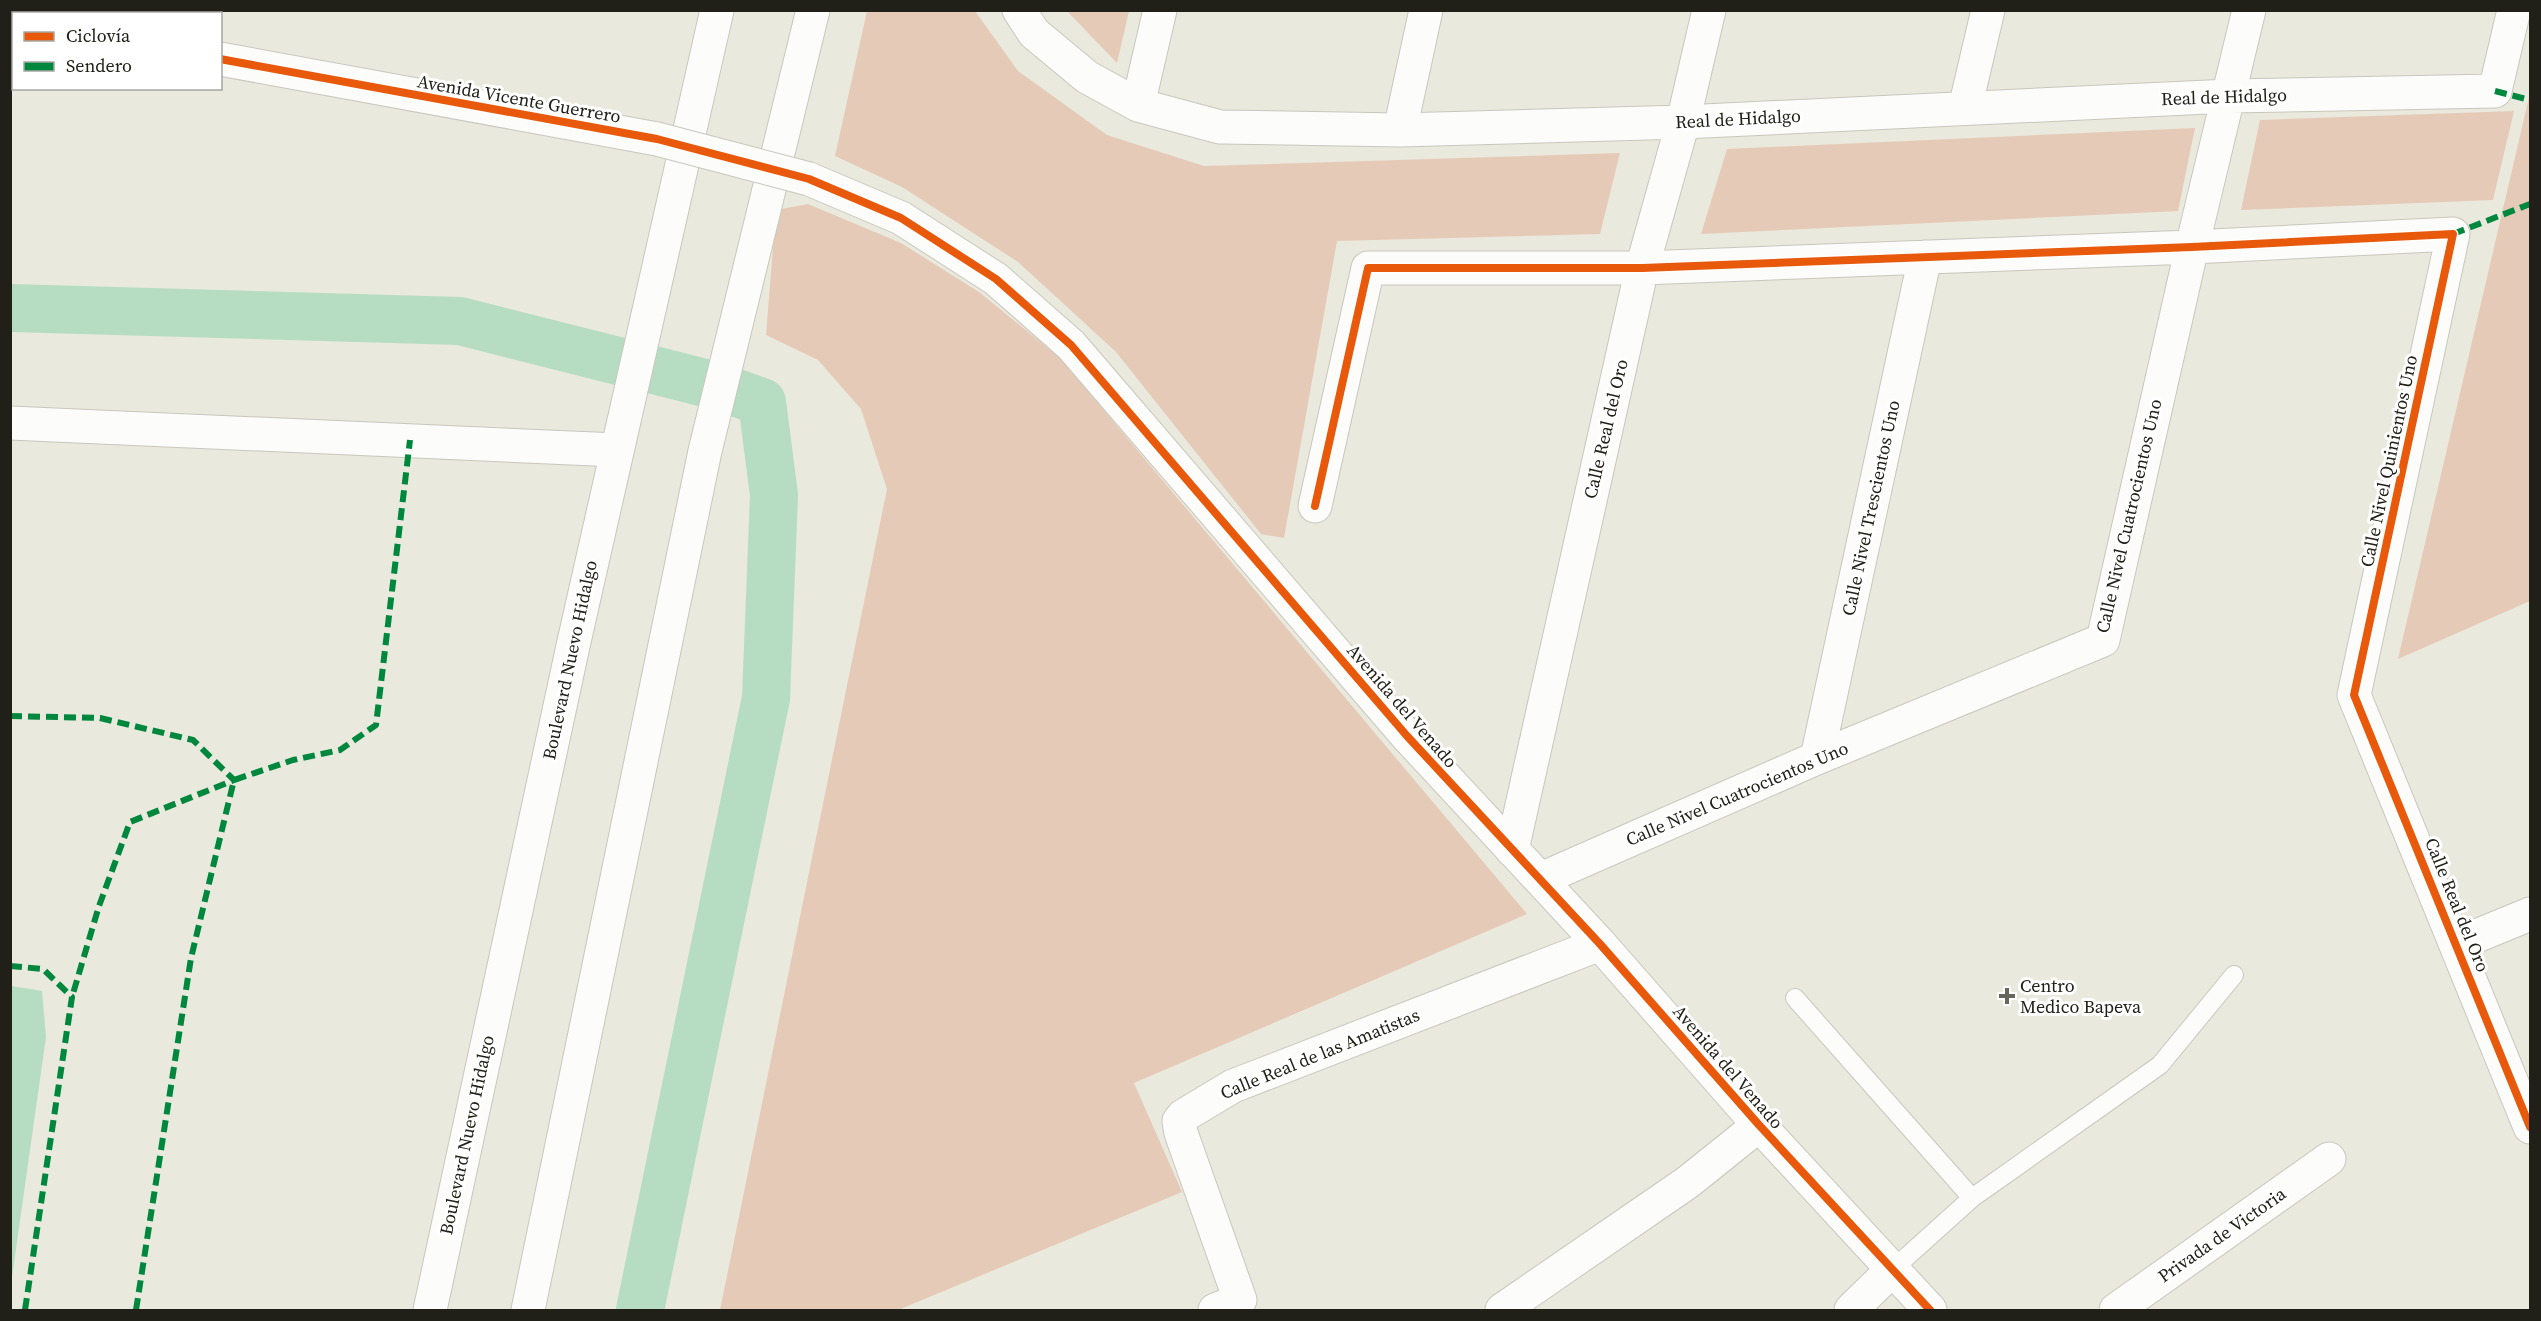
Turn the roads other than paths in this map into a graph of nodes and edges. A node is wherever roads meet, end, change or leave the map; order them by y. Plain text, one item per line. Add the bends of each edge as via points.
1 (717, 10) edge
2 (813, 10) edge
3 (1019, 10) edge
4 (1160, 10) edge
5 (1426, 10) edge
6 (1709, 10) edge
7 (1988, 10) edge
8 (2249, 10) edge
9 (2514, 10) edge
10 (222, 59) edge
11 (2229, 96) junction
12 (1138, 105) junction
13 (1965, 108) junction
14 (1683, 122) junction
15 (1400, 130) junction
16 (809, 179) joint
17 (2192, 247) junction
18 (1925, 257) junction
19 (1642, 268) junction
20 (10, 423) edge
21 (617, 450) junction
22 (1315, 506) dead end
23 (2354, 694) joint
24 (1817, 758) junction
25 (1512, 850) junction
26 (1540, 879) junction
27 (2530, 914) edge
28 (1600, 944) junction
29 (2457, 944) junction
30 (2234, 975) dead end
31 (1795, 998) dead end
32 (1759, 1125) junction
33 (2530, 1127) edge
34 (2329, 1159) dead end
35 (1972, 1198) junction
36 (1892, 1270) junction
37 (1929, 1310) edge
38 (429, 1311) edge
39 (528, 1311) edge
40 (1215, 1311) edge
41 (1502, 1311) edge
42 (1851, 1311) edge
43 (2116, 1311) edge

1 - 21 street, Boulevard Nuevo Hidalgo
2 - 39 street via 705,451
3 - 12 street, Real de Hidalgo via 1034,33 1087,77
4 - 12 street
5 - 15 street
6 - 14 street, Calle Real del Oro
7 - 13 street
8 - 11 street, Calle Nivel Cuatrocientos Uno
9 - 11 street, Real de Hidalgo via 2495,91
10 - 16 street, Avenida Vicente Guerrero, bridge via 657,139
11 - 13 street, Real de Hidalgo
11 - 17 street, Calle Nivel Cuatrocientos Uno
12 - 15 street, Real de Hidalgo via 1220,127
13 - 14 street, Real de Hidalgo
14 - 15 street, Real de Hidalgo
14 - 19 street, Calle Real del Oro
16 - 25 street, Avenida del Venado via 902,218 996,279 1071,345 1407,736
17 - 18 street
17 - 23 street, Calle Nivel Quinientos Uno via 2453,234
17 - 24 street, Calle Nivel Cuatrocientos Uno via 2103,640
18 - 19 street
18 - 24 street, Calle Nivel Trescientos Uno
19 - 22 street via 1368,268
19 - 25 street, Calle Real del Oro
20 - 21 street
21 - 38 street, Boulevard Nuevo Hidalgo
23 - 29 street, Calle Real del Oro
24 - 26 street, Calle Nivel Cuatrocientos Uno
25 - 26 street, Avenida del Venado
26 - 28 street, Avenida del Venado
27 - 29 street
28 - 32 street, Avenida del Venado
28 - 40 street, Calle Real de las Amatistas via 1233,1086 1183,1116 1179,1121 1181,1133 1240,1300
29 - 33 street, Calle Real del Oro
30 - 35 lane via 2160,1065
31 - 35 lane
32 - 36 street, Avenida del Venado
32 - 41 street via 1688,1182
34 - 43 street, Privada de Victoria
35 - 36 lane
36 - 37 street, Avenida del Venado
36 - 42 street

